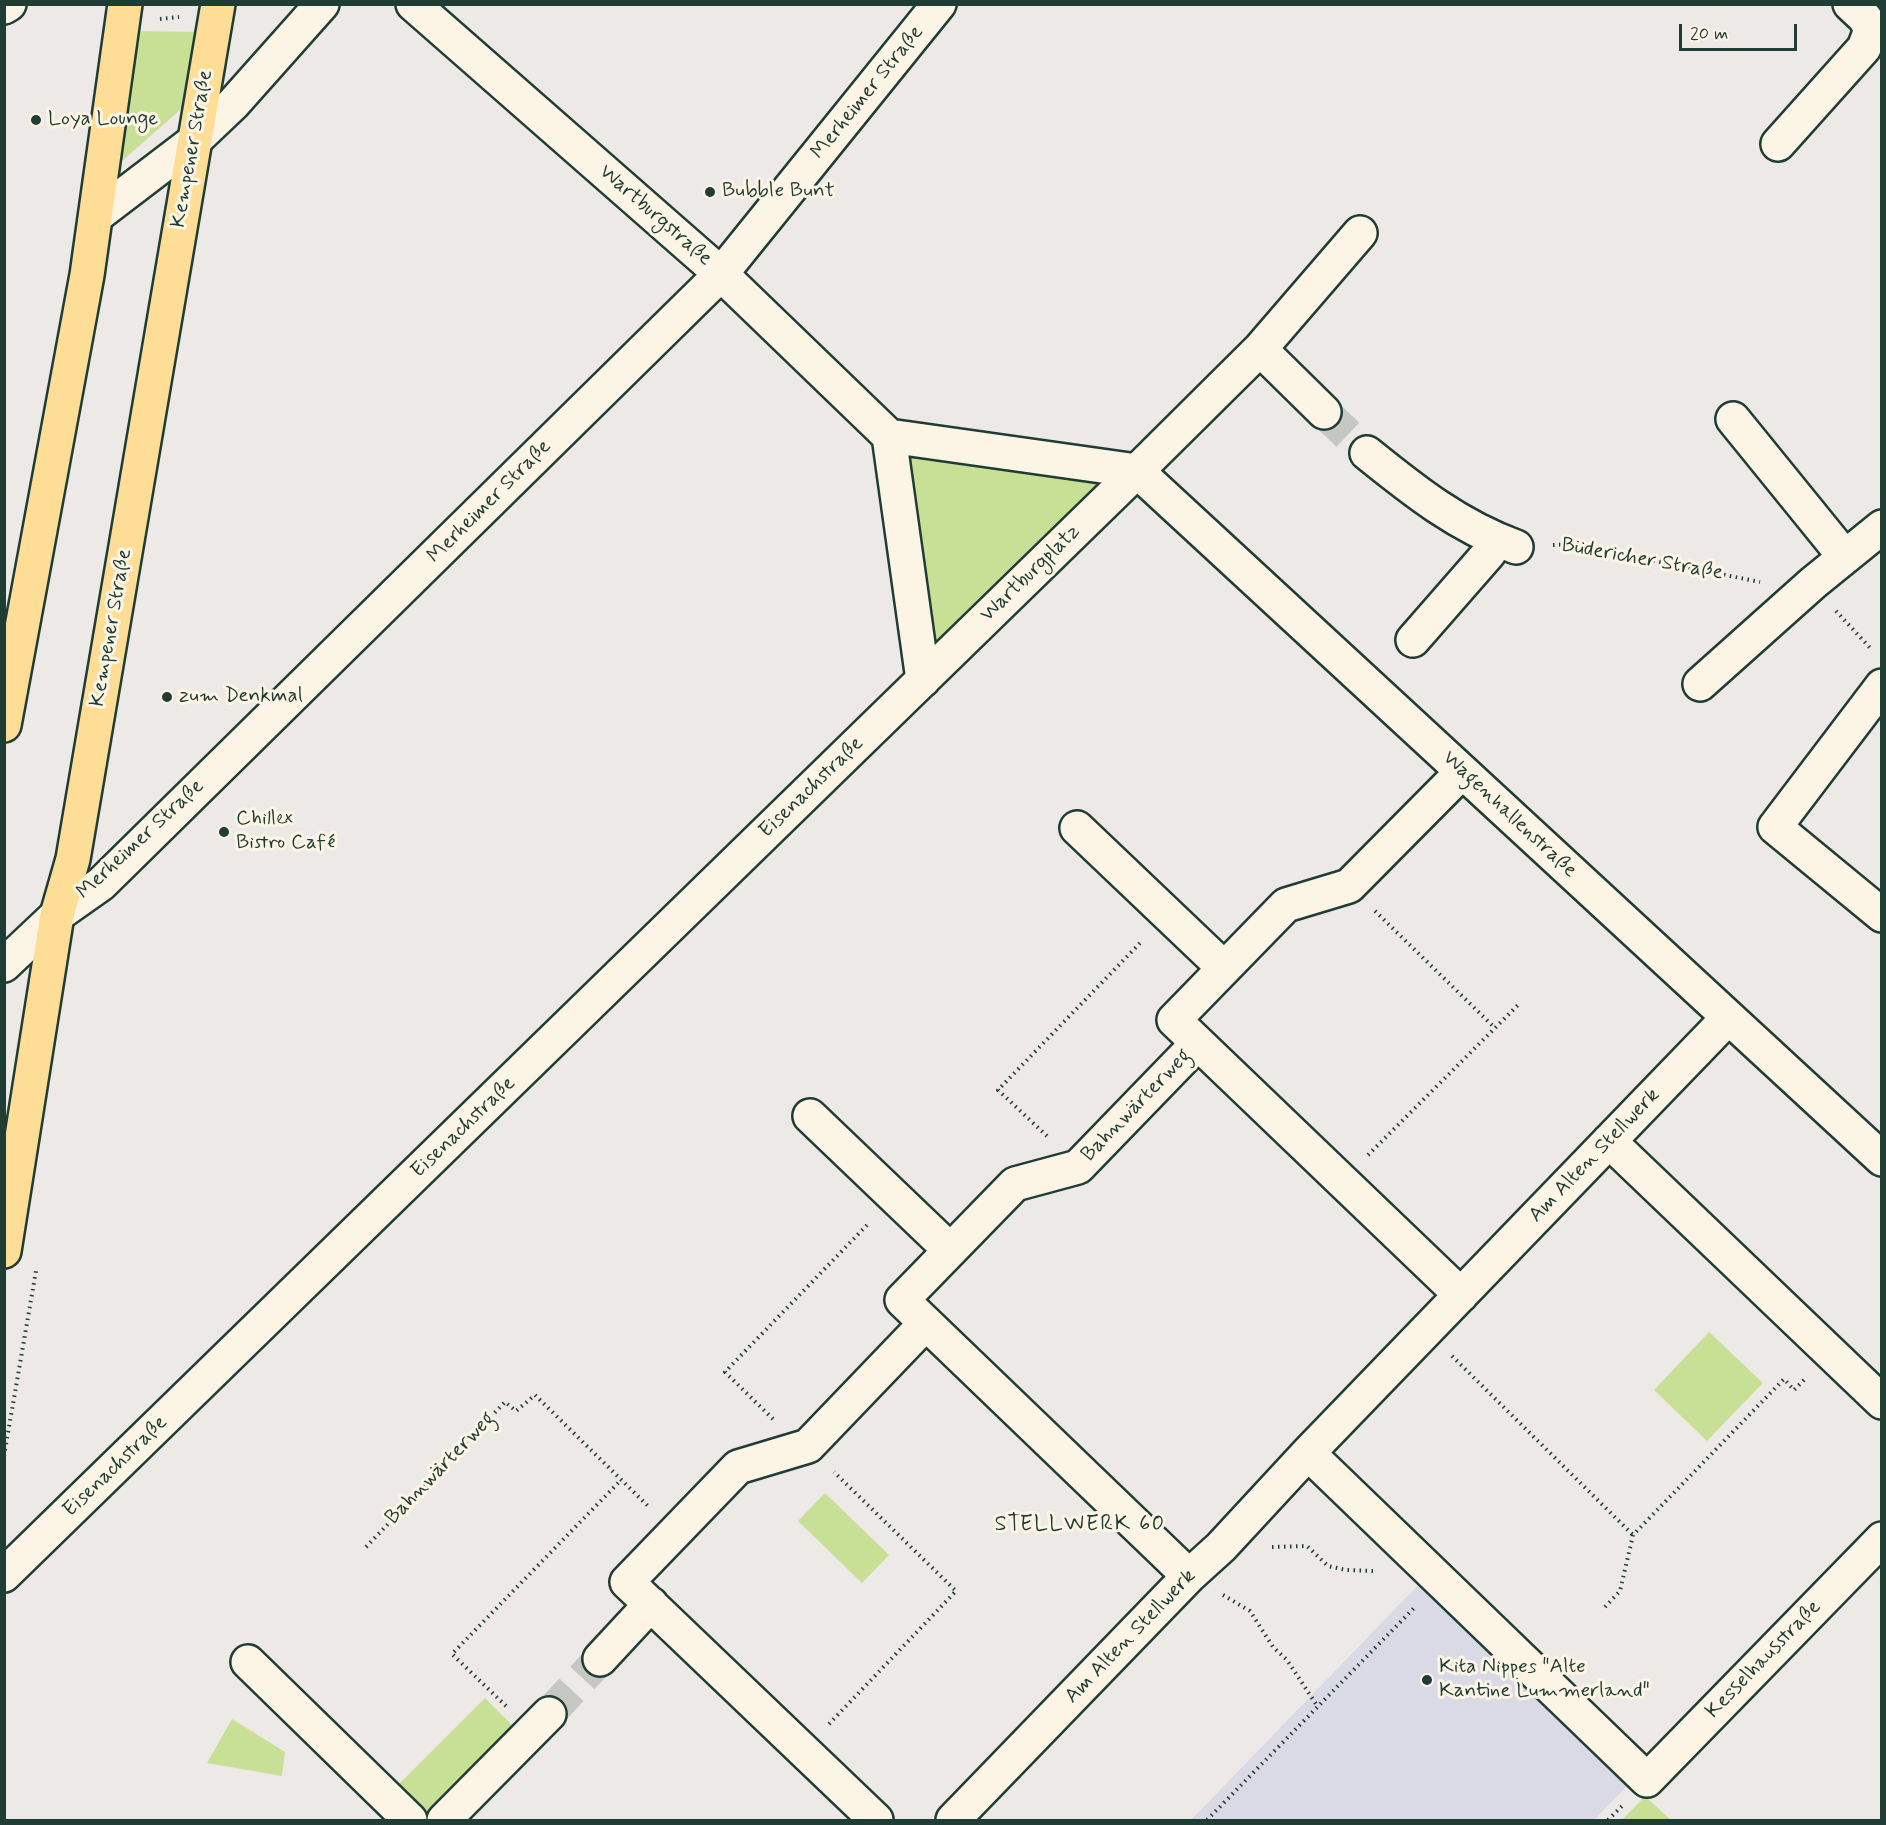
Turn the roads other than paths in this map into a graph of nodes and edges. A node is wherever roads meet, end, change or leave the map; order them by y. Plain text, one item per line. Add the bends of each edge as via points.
1 (9, 4) edge
2 (218, 4) edge
3 (322, 4) edge
4 (413, 4) edge
5 (939, 4) edge
6 (1850, 4) edge
7 (4, 7) edge
8 (137, 12) edge
9 (194, 142) junction
10 (1778, 144) dead end
11 (96, 216) junction
12 (1360, 233) dead end
13 (721, 274) junction
14 (1260, 348) junction
15 (1324, 412) tunnel mouth
16 (1733, 419) dead end
17 (889, 436) junction
18 (1367, 453) tunnel mouth
19 (1137, 471) junction
20 (1881, 527) edge
21 (1845, 557) junction
22 (1413, 640) dead end
23 (923, 680) junction
24 (1700, 684) dead end
25 (1881, 686) edge
26 (4, 725) edge
27 (1462, 772) junction
28 (1077, 828) dead end
29 (57, 915) junction
30 (1881, 915) edge
31 (4, 965) edge
32 (1224, 968) junction
33 (1728, 1018) junction
34 (1198, 1043) junction
35 (810, 1116) dead end
36 (1609, 1141) junction
37 (1881, 1159) edge
38 (950, 1250) junction
39 (4, 1251) edge
40 (1461, 1295) junction
41 (926, 1323) junction
42 (1881, 1402) edge
43 (1308, 1453) junction
44 (1881, 1539) edge
45 (4, 1575) edge
46 (1189, 1576) junction
47 (651, 1604) junction
48 (600, 1659) tunnel mouth
49 (248, 1662) dead end
50 (541, 1723) tunnel mouth
51 (410, 1821) edge
52 (444, 1821) edge
53 (876, 1821) edge
54 (953, 1821) edge

1 - 7 street
2 - 9 main road, Kempener Straße
3 - 9 street
4 - 13 street, Wartburgstraße
5 - 13 street, Merheimer Straße
6 - 10 street via 1871,30 1864,48
8 - 11 main road
9 - 11 street
9 - 29 main road, Kempener Straße via 73,859
11 - 26 main road
12 - 14 street
13 - 17 street, Wartburgstraße
13 - 29 street, Merheimer Straße via 101,884
14 - 15 street
14 - 19 street
16 - 21 street
17 - 19 street
17 - 23 street
18 - 22 street via 1432,505 1506,543 1489,553
19 - 23 street, Wartburgplatz
19 - 27 street, Wagenhallenstraße
20 - 21 street
21 - 24 street
23 - 45 street, Eisenachstraße
25 - 30 street via 1775,826
27 - 32 street, Bahnwärterweg via 1349,886 1286,904
27 - 33 street, Wagenhallenstraße
28 - 32 street
29 - 31 street, Merheimer Straße
29 - 39 main road, Kempener Straße
32 - 34 street, Bahnwärterweg via 1174,1020
33 - 36 street, Am Alten Stellwerk
33 - 37 street, Wagenhallenstraße
34 - 38 street, Bahnwärterweg via 1078,1167 1015,1184
34 - 40 street
35 - 38 street
36 - 40 street, Am Alten Stellwerk
36 - 42 street
38 - 41 street, Bahnwärterweg via 902,1300
40 - 43 street, Am Alten Stellwerk
41 - 46 street, Bahnwärterweg
41 - 47 street via 794,1450 738,1467 627,1582
43 - 44 street, Kesselhausstraße via 1647,1780
43 - 46 street, Am Alten Stellwerk
46 - 54 street, Am Alten Stellwerk
47 - 48 street
47 - 53 street
49 - 51 street
50 - 52 street

